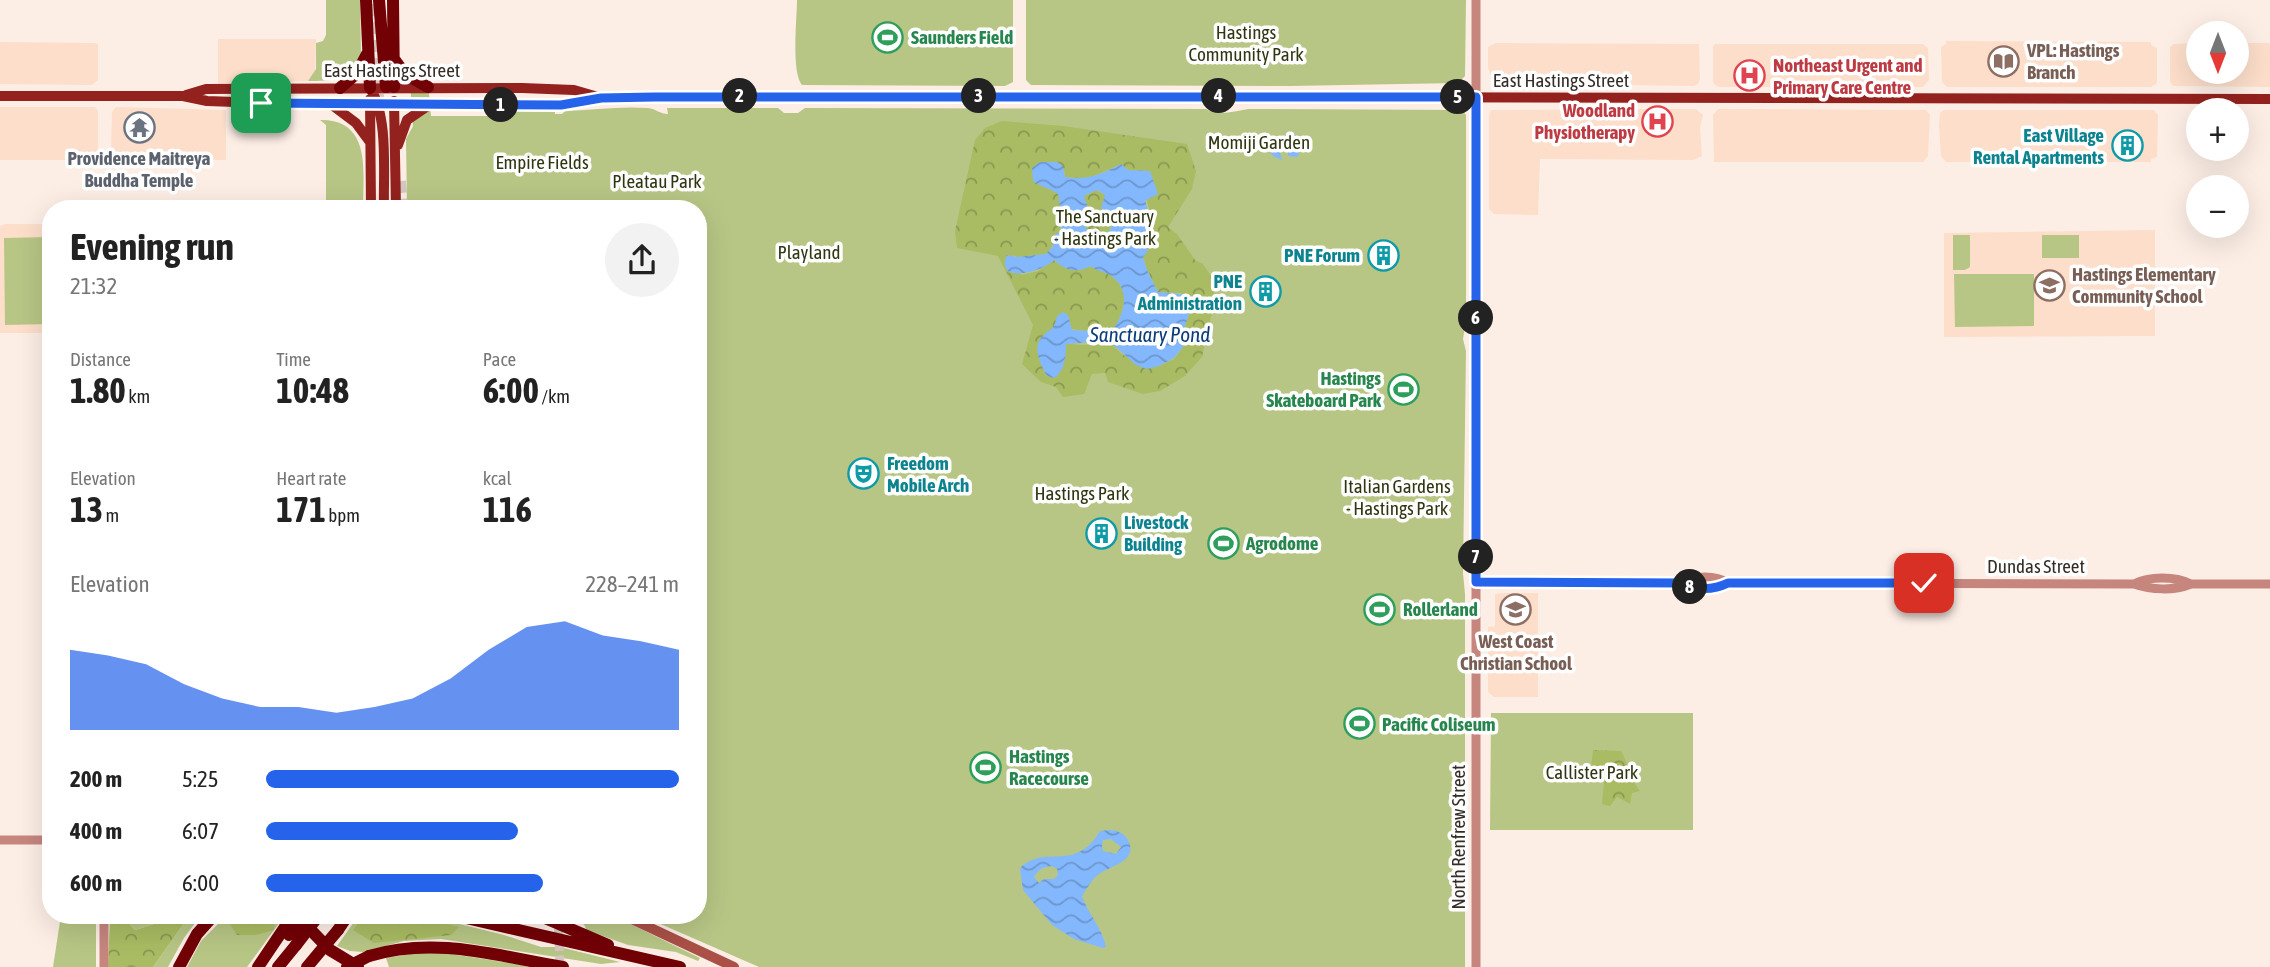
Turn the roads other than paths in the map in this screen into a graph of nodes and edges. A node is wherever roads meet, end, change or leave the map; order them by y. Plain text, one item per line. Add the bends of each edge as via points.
1 (366, 0) edge
2 (379, 0) edge
3 (394, 0) edge
4 (1476, 0) edge
5 (369, 50) junction
6 (394, 58) junction
7 (390, 87) junction
8 (428, 87) junction
9 (340, 88) junction
10 (370, 88) junction
11 (0, 96) edge
12 (183, 96) junction
13 (1476, 97) junction
14 (601, 98) junction
15 (2270, 99) edge
16 (332, 105) junction
17 (374, 105) junction
18 (394, 105) junction
19 (429, 105) junction
20 (370, 142) junction
21 (396, 155) junction
22 (371, 200) edge
23 (383, 200) edge
24 (396, 200) edge
25 (1476, 582) junction
26 (2270, 584) edge
27 (0, 840) edge
28 (42, 840) edge
29 (104, 924) edge
30 (206, 924) edge
31 (292, 924) edge
32 (297, 924) edge
33 (307, 924) edge
34 (308, 924) edge
35 (342, 924) edge
36 (494, 924) edge
37 (560, 924) edge
38 (642, 924) edge
39 (290, 936) junction
40 (638, 956) junction
41 (104, 967) edge
42 (179, 967) edge
43 (260, 967) edge
44 (278, 967) edge
45 (307, 967) edge
46 (347, 967) edge
47 (358, 967) edge
48 (563, 967) edge
49 (680, 967) edge
50 (734, 967) edge
51 (1476, 967) edge

1 - 5 highway
2 - 7 highway
3 - 6 highway
4 - 13 street, North Renfrew Street
5 - 9 highway via 362,67
5 - 10 highway
6 - 7 highway
6 - 8 highway via 405,74
7 - 8 main road, East Hastings Street
7 - 10 main road, East Hastings Street
7 - 18 main road
8 - 14 main road, East Hastings Street via 574,90
9 - 10 main road, East Hastings Street
9 - 12 main road, East Hastings Street via 206,89
10 - 17 main road
11 - 12 main road, East Hastings Street
12 - 16 main road, East Hastings Street
13 - 14 main road, East Hastings Street
13 - 15 main road, East Hastings Street
13 - 25 street, North Renfrew Street
14 - 19 main road, East Hastings Street via 561,105
16 - 17 main road, East Hastings Street
16 - 20 main road via 356,123
17 - 18 main road, East Hastings Street
17 - 20 main road
17 - 23 main road
18 - 19 main road, East Hastings Street
18 - 21 main road
19 - 21 main road via 407,120
20 - 22 main road
21 - 24 main road
25 - 26 street, Dundas Street via 1681,583 1705,588 1728,583 2134,584 2153,588
25 - 51 street, North Renfrew Street
27 - 28 street
29 - 41 street
30 - 42 highway
31 - 39 highway
32 - 39 highway, bridge
33 - 39 highway, bridge
34 - 47 highway via 330,950
35 - 45 highway, bridge
36 - 40 highway
37 - 40 highway
38 - 50 main road
39 - 43 highway
39 - 44 highway
40 - 49 highway
46 - 48 highway, bridge via 402,948 437,946

